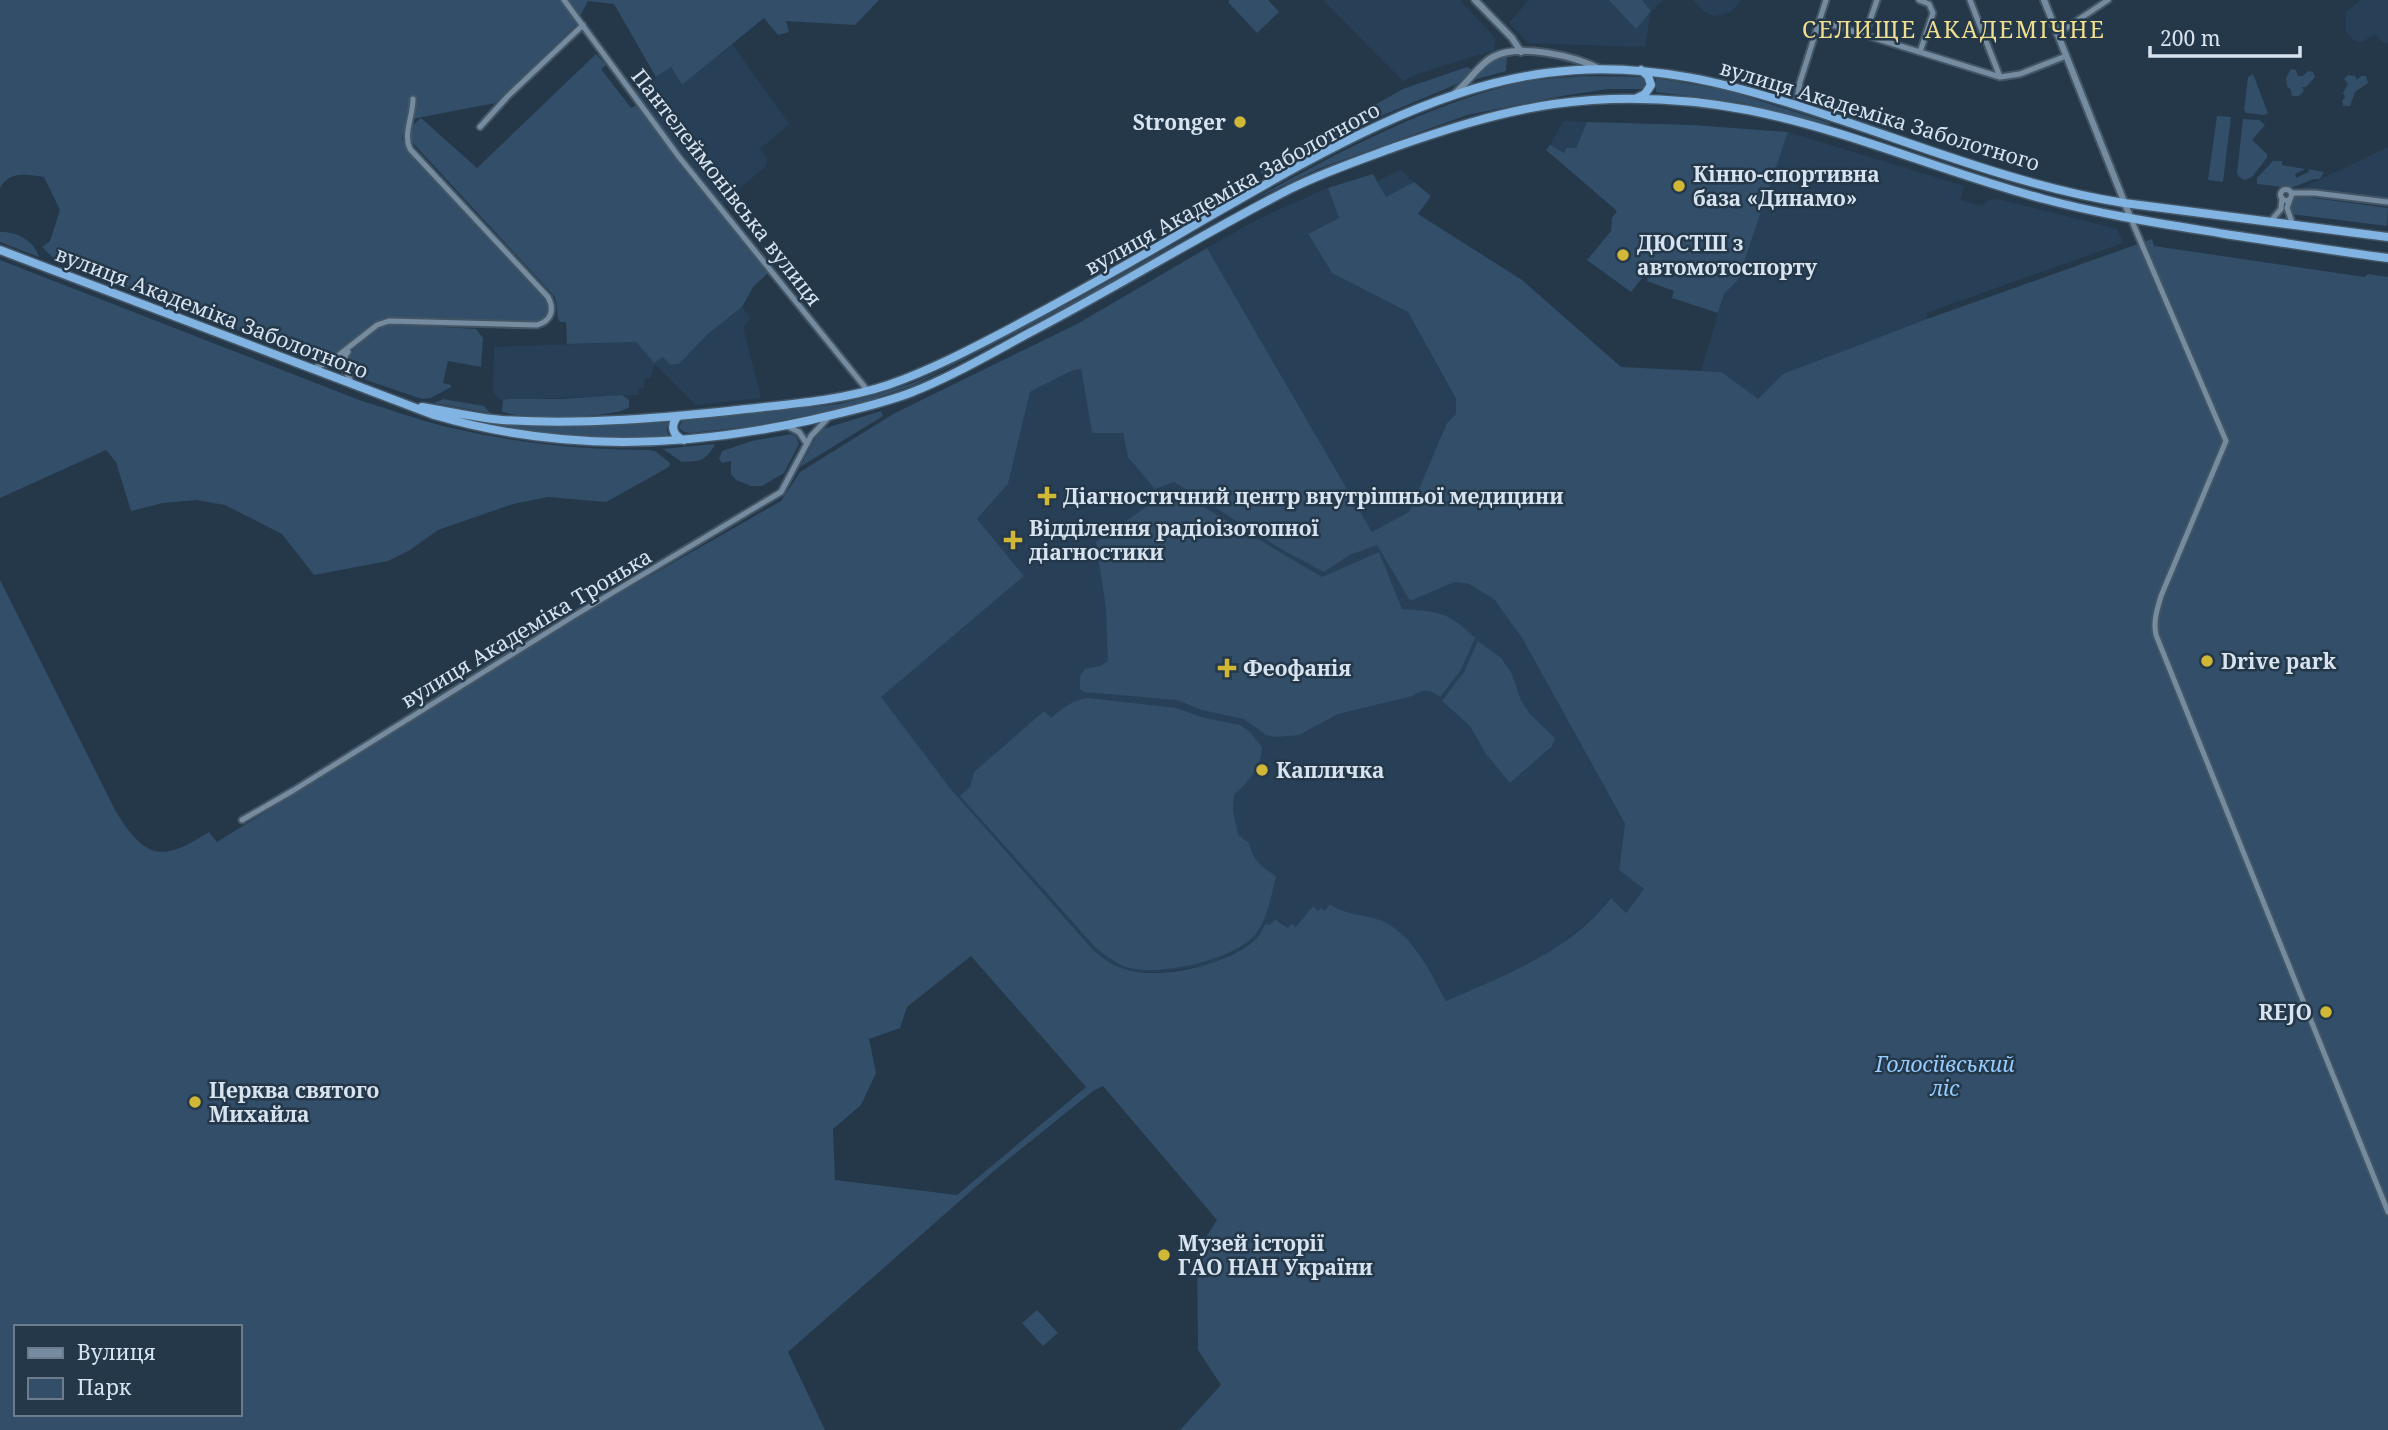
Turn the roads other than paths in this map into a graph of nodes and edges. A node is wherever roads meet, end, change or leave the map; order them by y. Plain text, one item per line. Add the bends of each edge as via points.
1 (564, 0) edge
2 (1475, 0) edge
3 (1826, 0) edge
4 (1877, 0) edge
5 (1919, 0) edge
6 (1970, 0) edge
7 (2044, 0) edge
8 (2108, 0) edge
9 (1820, 20) junction
10 (583, 25) junction
11 (2057, 34) junction
12 (1866, 35) junction
13 (1521, 52) junction
14 (1920, 52) junction
15 (2066, 56) junction
16 (1601, 69) junction
17 (1641, 70) junction
18 (2000, 77) junction
19 (1637, 98) junction
20 (413, 99) dead end
21 (1447, 99) junction
22 (1796, 105) junction
23 (480, 127) dead end
24 (2290, 196) junction
25 (2282, 198) junction
26 (2388, 202) edge
27 (2124, 203) junction
28 (2131, 219) junction
29 (2270, 222) junction
30 (2293, 225) junction
31 (2388, 237) edge
32 (0, 250) edge
33 (2388, 258) edge
34 (352, 346) junction
35 (311, 369) junction
36 (353, 385) junction
37 (868, 391) junction
38 (412, 406) junction
39 (678, 416) junction
40 (830, 416) junction
41 (786, 425) junction
42 (684, 440) junction
43 (807, 444) junction
44 (242, 820) dead end
45 (2388, 1212) edge

1 - 10 street, Пантелеймонівська вулиця
2 - 13 street
3 - 9 street
4 - 12 street
5 - 14 street via 1929,4 1933,13
6 - 18 street
7 - 11 street
8 - 11 street
9 - 12 street
9 - 22 street
10 - 23 street
10 - 37 street, Пантелеймонівська вулиця via 679,157
11 - 15 street
12 - 14 street
13 - 16 street via 1571,57
13 - 21 street via 1493,57
14 - 18 street
15 - 18 street
15 - 27 street
16 - 17 highway, вулиця Академіка Заболотного
16 - 21 highway, вулиця Академіка Заболотного via 1524,76
17 - 19 highway via 1651,85
17 - 22 highway, вулиця Академіка Заболотного via 1715,81
19 - 28 highway, вулиця Академіка Заболотного via 1701,103 1775,117 2019,192
19 - 40 highway, вулиця Академіка Заболотного via 1510,111 1344,166 1270,200 945,377 911,393
20 - 34 street via 407,136 411,149 548,297 552,311 545,323 537,326 388,321
21 - 37 highway, вулиця Академіка Заболотного via 1313,159 950,359
22 - 27 highway, вулиця Академіка Заболотного via 2046,186
24 - 25 street
24 - 25 street via 2283,190
24 - 26 street via 2315,193
24 - 30 street via 2287,208
25 - 29 street via 2281,209
27 - 28 street
27 - 29 highway, вулиця Академіка Заболотного
28 - 33 highway, вулиця Академіка Заболотного
28 - 45 street via 2226,441 2161,596 2155,614 2156,635
29 - 30 highway, вулиця Академіка Заболотного
30 - 31 highway, вулиця Академіка Заболотного
32 - 35 highway, вулиця Академіка Заболотного
34 - 35 street
34 - 36 street via 343,361
35 - 36 highway, вулиця Академіка Заболотного
36 - 38 highway, вулиця Академіка Заболотного
37 - 39 highway, вулиця Академіка Заболотного
38 - 39 highway, вулиця Академіка Заболотного via 530,421
38 - 42 highway, вулиця Академіка Заболотного via 455,421 532,436 601,443
39 - 42 highway via 673,430
40 - 41 highway, вулиця Академіка Заболотного
40 - 43 street, вулиця Академіка Тронька
41 - 42 highway, вулиця Академіка Заболотного
41 - 43 street via 799,432
43 - 44 street, вулиця Академіка Тронька via 782,492

